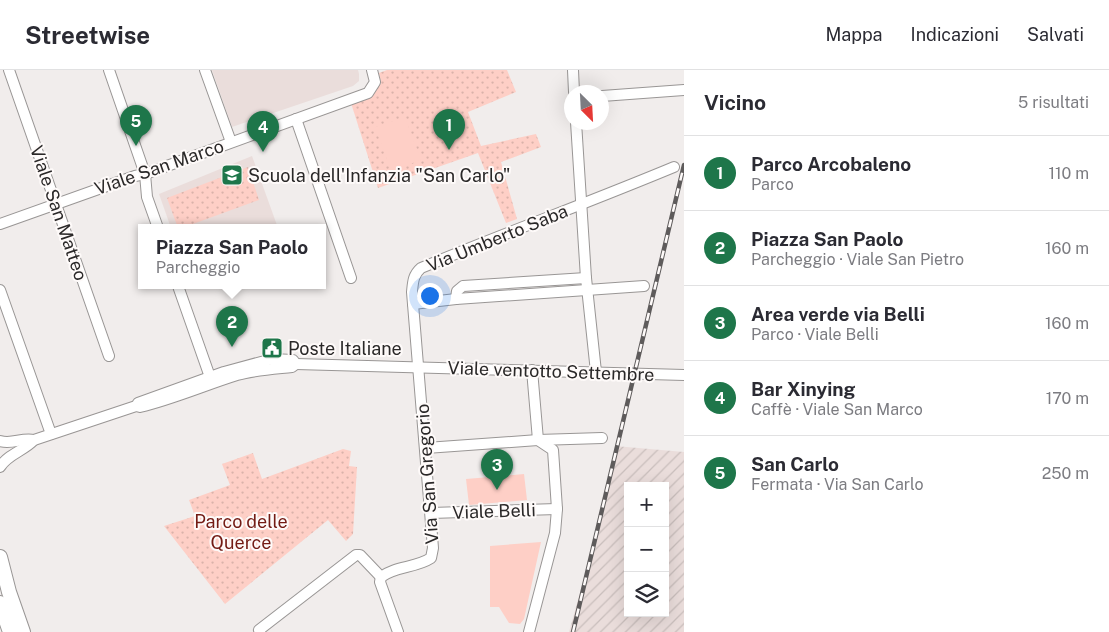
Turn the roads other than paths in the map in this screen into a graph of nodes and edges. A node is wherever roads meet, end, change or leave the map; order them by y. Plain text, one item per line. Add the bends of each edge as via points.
1 (9, 70) edge
2 (109, 70) edge
3 (205, 70) edge
4 (372, 70) edge
5 (573, 70) edge
6 (574, 85) edge
7 (684, 90) edge
8 (609, 95) edge
9 (296, 119) junction
10 (577, 130) edge
11 (232, 142) junction
12 (674, 167) dead end
13 (145, 174) junction
14 (56, 204) junction
15 (583, 205) junction
16 (0, 224) edge
17 (157, 224) edge
18 (351, 278) dead end
19 (586, 278) junction
20 (644, 286) dead end
21 (179, 289) edge
22 (0, 290) edge
23 (588, 290) junction
24 (456, 299) junction
25 (414, 304) junction
26 (109, 356) dead end
27 (419, 366) junction
28 (532, 370) junction
29 (596, 372) junction
30 (684, 375) edge
31 (214, 379) junction
32 (136, 406) junction
33 (51, 434) junction
34 (602, 438) dead end
35 (34, 440) junction
36 (538, 440) junction
37 (0, 441) edge
38 (426, 448) junction
39 (0, 467) edge
40 (557, 509) junction
41 (431, 513) junction
42 (0, 557) edge
43 (380, 577) junction
44 (0, 603) edge
45 (10, 632) edge
46 (23, 632) edge
47 (260, 632) edge
48 (398, 632) edge
49 (529, 632) edge

1 - 14 street, Viale San Matteo
2 - 13 street
3 - 11 street
4 - 9 street, Viale San Marco via 375,82 368,93
5 - 6 street
7 - 8 street
9 - 11 street, Viale San Marco
9 - 18 street
10 - 15 street
11 - 13 street, Viale San Marco
12 - 15 street, Via Umberto Saba
13 - 14 street, Viale San Marco
13 - 17 street via 147,197
14 - 16 street, Viale San Marco
14 - 26 street, Viale San Matteo
15 - 19 street
15 - 25 street, Via Umberto Saba via 421,268 413,279
19 - 23 street
19 - 24 street via 463,286 457,291
20 - 23 street
21 - 31 street
22 - 33 street
23 - 24 street
23 - 29 street
24 - 25 street
25 - 27 street, Via Umberto Saba
27 - 28 street, Viale ventotto Settembre
27 - 31 street, Viale ventotto Settembre via 296,364
27 - 38 street, Via San Gregorio
28 - 29 street, Viale ventotto Settembre
28 - 36 street
29 - 30 street, Viale ventotto Settembre
31 - 32 street via 186,393 154,404
31 - 32 street via 138,402
32 - 33 street
33 - 35 street
34 - 36 street
35 - 37 street
35 - 39 street via 3,461
36 - 38 street
36 - 40 street via 553,450
38 - 41 street, Via San Gregorio
40 - 41 street, Viale Belli
40 - 49 street via 555,533
41 - 43 street, Via San Gregorio via 431,558
42 - 46 main road
43 - 47 street via 360,555 356,555
43 - 48 street
44 - 45 main road

